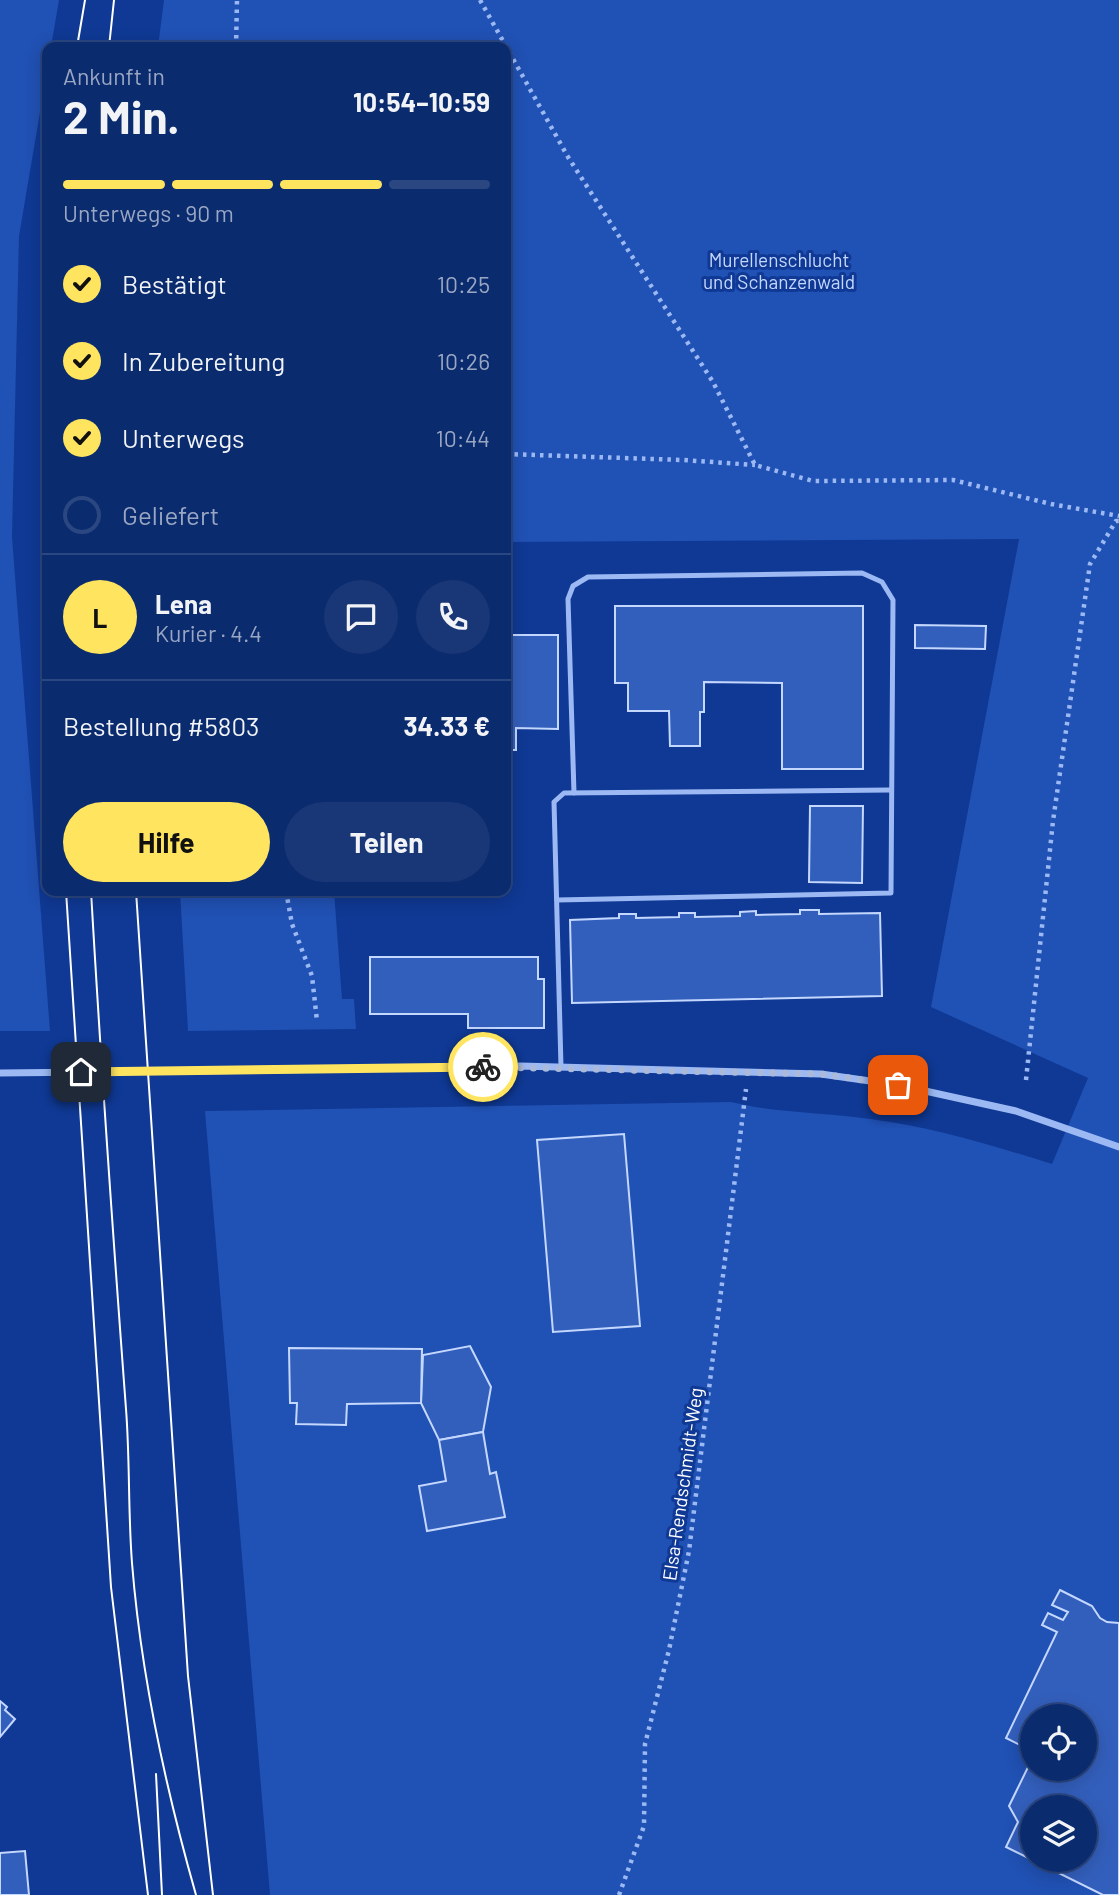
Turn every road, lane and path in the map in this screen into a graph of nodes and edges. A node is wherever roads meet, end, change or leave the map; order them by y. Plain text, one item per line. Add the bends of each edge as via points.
1 (237, 0) edge
2 (480, 0) edge
3 (236, 42) edge
4 (504, 42) edge
5 (511, 55) edge
6 (511, 454) edge
7 (755, 465) junction
8 (1119, 516) edge
9 (1119, 521) edge
10 (890, 790) junction
11 (574, 793) junction
12 (287, 896) edge
13 (557, 900) junction
14 (317, 1021) dead end
15 (561, 1067) junction
16 (748, 1070) junction
17 (0, 1073) edge
18 (1026, 1080) dead end
19 (1119, 1147) edge
20 (619, 1895) edge

1 - 3 path
2 - 4 path
5 - 7 path via 568,157 713,382
6 - 7 path
7 - 8 path via 813,481 953,480
9 - 18 path via 1090,564 1053,821
10 - 11 lane
10 - 11 lane via 893,600 882,582 862,573 587,577 573,586 568,599
10 - 13 lane via 891,893
11 - 13 lane via 564,793 554,802
12 - 14 path via 292,924 312,976
13 - 15 lane
15 - 16 street
15 - 17 street, bridge
16 - 19 street via 898,1085 1016,1111
16 - 20 path, Elsa-Rendschmidt-Weg via 689,1551 645,1744 644,1826

